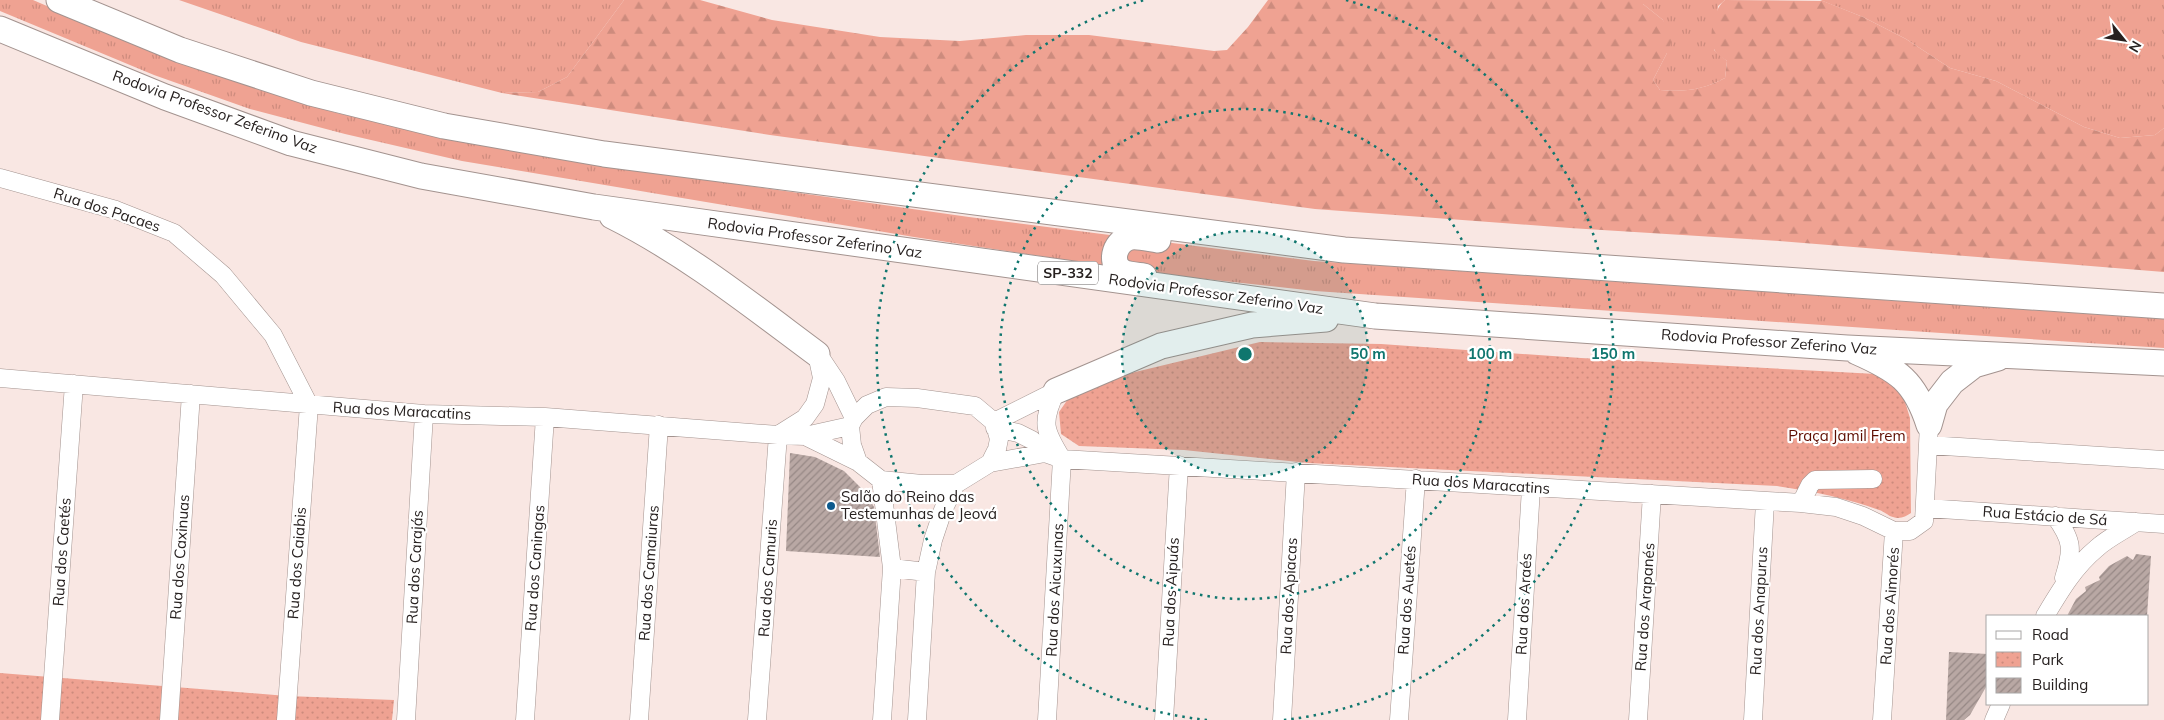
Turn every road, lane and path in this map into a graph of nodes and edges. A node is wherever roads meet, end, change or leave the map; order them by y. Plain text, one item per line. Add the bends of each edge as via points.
1 (59, 0) edge
2 (0, 29) edge
3 (0, 178) edge
4 (594, 207) junction
5 (1641, 270) junction
6 (2164, 306) edge
7 (1375, 316) junction
8 (1686, 337) junction
9 (1846, 348) junction
10 (817, 354) junction
11 (2009, 355) junction
12 (2164, 363) edge
13 (0, 378) edge
14 (74, 384) junction
15 (1056, 391) junction
16 (191, 394) junction
17 (309, 405) junction
18 (424, 414) junction
19 (545, 417) junction
20 (852, 422) junction
21 (659, 425) junction
22 (995, 425) junction
23 (778, 435) junction
24 (1929, 435) junction
25 (805, 436) junction
26 (1045, 453) junction
27 (1062, 459) junction
28 (2164, 460) edge
29 (858, 462) junction
30 (990, 463) junction
31 (1179, 465) junction
32 (1296, 472) junction
33 (1416, 479) junction
34 (1873, 479) dead end
35 (881, 480) junction
36 (956, 484) junction
37 (1531, 488) junction
38 (1652, 494) junction
39 (1765, 502) junction
40 (1801, 503) junction
41 (1926, 508) junction
42 (2055, 516) junction
43 (2136, 522) junction
44 (2164, 524) edge
45 (1894, 532) junction
46 (892, 568) junction
47 (926, 572) junction
48 (2061, 588) junction
49 (2046, 615) edge
50 (2001, 705) edge
51 (50, 720) edge
52 (169, 720) edge
53 (286, 720) edge
54 (406, 720) edge
55 (525, 720) edge
56 (639, 720) edge
57 (757, 720) edge
58 (882, 720) edge
59 (916, 720) edge
60 (1047, 720) edge
61 (1164, 720) edge
62 (1282, 720) edge
63 (1399, 720) edge
64 (1517, 720) edge
65 (1638, 720) edge
66 (1753, 720) edge
67 (1882, 720) edge
68 (1994, 720) edge

1 - 5 highway via 180,50 311,93 444,126 604,154 1344,250
2 - 4 highway, Rodovia Professor Zeferino Vaz / SP-332 via 165,97 291,143 421,176
3 - 17 street, Rua dos Pacaes via 116,210 174,233 223,275 273,335
4 - 7 highway, Rodovia Professor Zeferino Vaz / SP-332
4 - 10 highway via 650,236 741,296
5 - 6 highway
5 - 8 highway via 1614,276 1314,257 1132,237 1118,246 1114,259 1116,266 1126,273 1197,283 1394,307 1620,320
7 - 8 highway, Rodovia Professor Zeferino Vaz / SP-332
7 - 15 highway via 1252,325 1161,346
8 - 9 highway, Rodovia Professor Zeferino Vaz / SP-332
9 - 11 highway, Rodovia Professor Zeferino Vaz / SP-332
9 - 24 highway via 1904,378 1922,403
10 - 20 street via 836,381
10 - 23 street via 822,378 816,404 805,418
11 - 12 highway, Rodovia Professor Zeferino Vaz / SP-332
11 - 24 highway via 1974,365 1952,382 1935,404
13 - 14 street, Rua dos Maracatins
14 - 16 street, Rua dos Maracatins
14 - 51 street, Rua dos Caetés
15 - 22 street
15 - 27 street via 1047,410 1046,426 1050,440
16 - 17 street, Rua dos Maracatins
16 - 52 street, Rua dos Caxinuas
17 - 18 street, Rua dos Maracatins
17 - 53 street, Rua dos Caiabis
18 - 19 street, Rua dos Maracatins
18 - 54 street, Rua dos Carajás
19 - 21 street, Rua dos Maracatins
19 - 55 street, Rua dos Caningas
20 - 22 street via 867,405 886,397 975,406
20 - 25 street, Rua dos Maracatins
20 - 29 street via 852,445
21 - 23 street, Rua dos Maracatins
21 - 56 street, Rua dos Camaiuras
22 - 26 street, Rua dos Maracatins via 1025,436
22 - 30 street via 999,439
23 - 25 street, Rua dos Maracatins
23 - 57 street, Rua dos Camuris
24 - 28 street
24 - 41 street, Rua dos Aimorés
25 - 29 street, Rua dos Maracatins
26 - 27 street, Rua dos Maracatins
26 - 30 street, Rua dos Maracatins
27 - 31 street, Rua dos Maracatins
27 - 60 street, Rua dos Aicuxunas
29 - 35 street
30 - 36 street
31 - 32 street, Rua dos Maracatins
31 - 61 street, Rua dos Aipuás
32 - 33 street, Rua dos Maracatins
32 - 62 street, Rua dos Apiacas
33 - 37 street, Rua dos Maracatins
33 - 63 street, Rua dos Auetés
34 - 40 street via 1815,480
35 - 36 street
35 - 46 street
36 - 47 street via 943,510
37 - 38 street, Rua dos Maracatins
37 - 64 street, Rua dos Araés
38 - 39 street, Rua dos Maracatins
38 - 65 street, Rua dos Arapanés
39 - 40 street, Rua dos Maracatins
39 - 66 street, Rua dos Anapurus
40 - 45 street, Rua dos Maracatins via 1836,507
41 - 42 street, Rua Estácio de Sá
41 - 45 street, Rua dos Aimorés via 1924,521 1910,531
42 - 43 street, Rua Estácio de Sá
42 - 48 street via 2067,533 2071,554
43 - 44 street, Rua Estácio de Sá
43 - 48 street via 2098,546
45 - 67 street, Rua dos Aimorés
46 - 47 street
46 - 58 street
47 - 59 street
48 - 49 street
50 - 68 street

